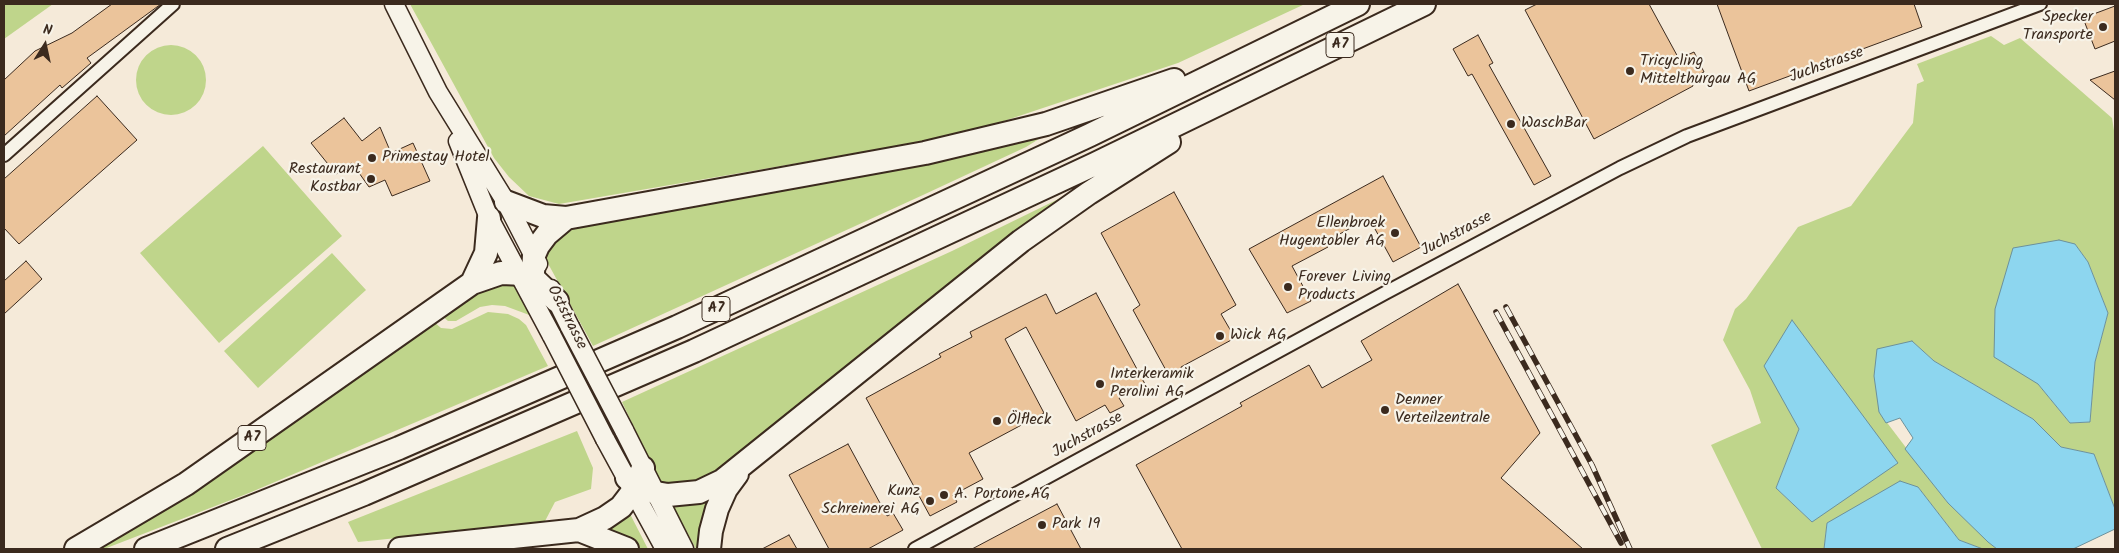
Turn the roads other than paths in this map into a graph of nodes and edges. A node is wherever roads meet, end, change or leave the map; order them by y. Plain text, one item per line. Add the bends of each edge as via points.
1 (173, 4) edge
2 (394, 4) edge
3 (1358, 4) edge
4 (1424, 4) edge
5 (2040, 4) edge
6 (1274, 45) junction
7 (1255, 86) junction
8 (438, 92) junction
9 (4, 155) edge
10 (506, 202) junction
11 (489, 218) junction
12 (566, 218) junction
13 (529, 276) junction
14 (472, 283) junction
15 (557, 301) joint
16 (746, 464) junction
17 (639, 483) junction
18 (579, 530) junction
19 (76, 549) edge
20 (146, 549) edge
21 (227, 549) edge
22 (400, 549) edge
23 (627, 549) edge
24 (665, 549) edge
25 (684, 549) edge
26 (709, 549) edge
27 (915, 549) edge

1 - 9 street
2 - 8 main road, Oststrasse
3 - 6 highway, A7
4 - 7 highway, A7
5 - 27 street, Juchstrasse via 1687,136 1620,168 1385,292
6 - 12 highway, A7 via 1005,136
6 - 20 highway, A7 via 1037,160 678,327 408,444
7 - 16 highway, A7 via 1021,241
7 - 21 highway, A7 via 911,252 694,351 391,483
8 - 10 main road, Oststrasse
8 - 11 main road, Oststrasse
10 - 12 highway, A7 via 543,216
10 - 13 main road, Oststrasse
11 - 13 main road, Oststrasse
11 - 14 highway, A7 via 486,253
12 - 13 highway, A7 via 547,234
13 - 14 highway, A7 via 501,273
13 - 15 highway
13 - 17 main road, Oststrasse, bridge via 552,336 605,439
14 - 19 highway, A7 via 194,478
15 - 17 main road, Oststrasse, bridge via 624,430
16 - 17 highway, A7 via 699,492 677,495
16 - 26 highway, A7 via 726,489 711,531
17 - 18 highway via 621,506
17 - 24 main road, Oststrasse
17 - 25 main road, Oststrasse
18 - 22 highway
18 - 23 highway

